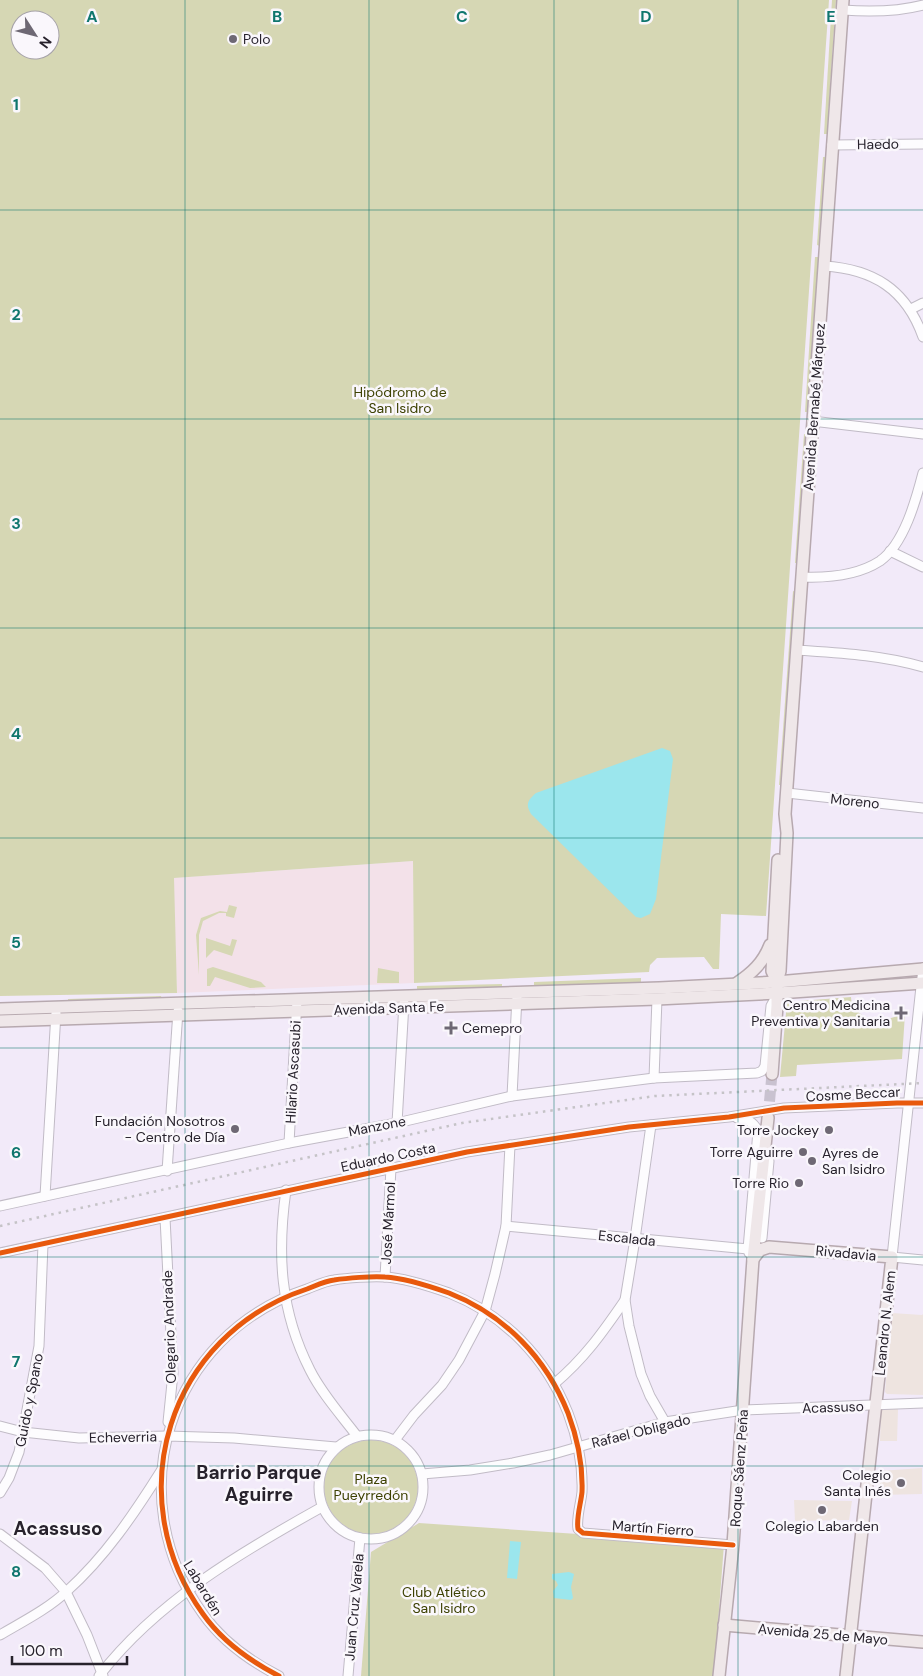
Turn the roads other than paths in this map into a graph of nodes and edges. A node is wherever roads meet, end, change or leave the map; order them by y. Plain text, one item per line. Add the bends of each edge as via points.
1 (843, 5) edge
2 (923, 5) edge
3 (923, 144) edge
4 (832, 145) junction
5 (824, 266) junction
6 (923, 303) edge
7 (911, 309) junction
8 (923, 336) edge
9 (812, 421) junction
10 (923, 434) edge
11 (923, 472) edge
12 (890, 551) junction
13 (923, 567) edge
14 (802, 577) junction
15 (798, 650) junction
16 (923, 667) edge
17 (787, 793) junction
18 (923, 808) edge
19 (785, 814) junction
20 (773, 937) junction
21 (923, 969) edge
22 (922, 983) edge
23 (736, 984) junction
24 (777, 987) junction
25 (518, 992) junction
26 (657, 999) junction
27 (404, 1002) junction
28 (517, 1004) junction
29 (296, 1006) junction
30 (0, 1009) edge
31 (178, 1009) junction
32 (56, 1013) junction
33 (0, 1020) edge
34 (923, 1062) edge
35 (912, 1063) junction
36 (772, 1074) tunnel mouth
37 (654, 1078) junction
38 (512, 1096) junction
39 (908, 1103) junction
40 (923, 1103) edge
41 (784, 1108) junction
42 (729, 1117) junction
43 (768, 1118) tunnel mouth
44 (397, 1123) junction
45 (651, 1125) junction
46 (289, 1143) junction
47 (510, 1145) junction
48 (391, 1168) junction
49 (166, 1171) junction
50 (286, 1190) junction
51 (45, 1196) junction
52 (0, 1206) edge
53 (165, 1218) junction
54 (758, 1221) junction
55 (506, 1226) junction
56 (635, 1239) junction
57 (765, 1243) junction
58 (43, 1244) junction
59 (0, 1253) edge
60 (750, 1254) junction
61 (892, 1257) junction
62 (923, 1260) edge
63 (385, 1277) junction
64 (285, 1296) junction
65 (625, 1300) junction
66 (485, 1311) junction
67 (554, 1384) junction
68 (923, 1403) edge
69 (876, 1406) junction
70 (743, 1410) junction
71 (666, 1422) junction
72 (0, 1426) edge
73 (23, 1432) junction
74 (167, 1436) junction
75 (357, 1436) junction
76 (395, 1440) junction
77 (336, 1447) junction
78 (577, 1448) junction
79 (161, 1471) junction
80 (422, 1474) junction
81 (0, 1492) edge
82 (322, 1507) junction
83 (578, 1524) joint
84 (0, 1534) edge
85 (360, 1538) junction
86 (733, 1545) junction
87 (189, 1591) junction
88 (66, 1592) junction
89 (724, 1625) junction
90 (0, 1635) edge
91 (849, 1636) junction
92 (923, 1642) edge
93 (259, 1666) junction
94 (101, 1675) edge
95 (256, 1676) edge
96 (279, 1676) edge
97 (348, 1676) edge
98 (719, 1676) edge
99 (846, 1676) edge

1 - 2 street via 878,12
1 - 4 main road, Avenida Bernabé Márquez
3 - 4 street, Haedo
4 - 5 main road, Avenida Bernabé Márquez
5 - 7 street via 866,274 892,290
5 - 9 main road, Avenida Bernabé Márquez
6 - 7 street
7 - 8 street
9 - 10 street
9 - 14 main road, Avenida Bernabé Márquez
11 - 12 street via 908,519
12 - 13 street
12 - 14 street via 880,560 848,574
14 - 15 main road, Avenida Bernabé Márquez
15 - 16 street via 888,658
15 - 17 main road, Avenida Bernabé Márquez
17 - 18 street, Moreno
17 - 19 main road, Avenida Bernabé Márquez
19 - 20 main road, Avenida Bernabé Márquez via 779,832
19 - 24 main road, Avenida Bernabé Márquez via 787,833
20 - 23 main road via 762,962
20 - 24 main road, Avenida Bernabé Márquez via 772,971
21 - 22 street, Leandro N. Alem
21 - 24 main road
22 - 24 main road
22 - 35 street, Leandro N. Alem
23 - 24 main road, Avenida Santa Fe
23 - 25 main road, Avenida Santa Fe
24 - 26 main road, Avenida Santa Fe
24 - 36 main road
24 - 37 street, Manzone via 771,1006 762,1071 757,1074
25 - 27 main road, Avenida Santa Fe
25 - 28 street
26 - 28 main road, Avenida Santa Fe
26 - 37 street
27 - 28 main road, Avenida Santa Fe
27 - 29 main road, Avenida Santa Fe
27 - 44 street
28 - 38 street
29 - 31 main road, Avenida Santa Fe
29 - 46 street, Hilario Ascasubi
30 - 32 main road, Avenida Santa Fe
31 - 32 main road, Avenida Santa Fe
31 - 49 street
32 - 33 main road, Avenida Santa Fe
32 - 51 street
34 - 35 street
35 - 39 street, Leandro N. Alem
37 - 38 street, Manzone
38 - 44 street, Manzone
39 - 40 street, Cosme Beccar
39 - 41 street, Cosme Beccar
39 - 61 street, Leandro N. Alem
41 - 42 street, Eduardo Costa
41 - 57 street via 772,1121
42 - 45 street, Eduardo Costa
42 - 60 street, Roque Sáenz Peña via 748,1120 758,1131
43 - 54 main road, Roque Sáenz Peña
44 - 46 street, Manzone
45 - 47 street, Eduardo Costa
45 - 56 street
46 - 49 street, Manzone
47 - 48 street, Eduardo Costa
47 - 55 street
48 - 50 street, Eduardo Costa
48 - 63 street, José Mármol
49 - 51 street, Manzone
50 - 53 street, Eduardo Costa
50 - 64 street via 281,1225
51 - 52 street, Manzone
53 - 58 street, Eduardo Costa
53 - 74 street, Olegario Andrade via 173,1373
54 - 57 main road
54 - 60 main road, Roque Sáenz Peña
55 - 56 street, Escalada
55 - 66 street
56 - 60 street, Escalada
56 - 65 street
57 - 60 main road via 760,1250
57 - 61 main road, Rivadavia
58 - 59 street, Eduardo Costa
58 - 73 street, Guido y Spano via 39,1346
60 - 70 main road, Roque Sáenz Peña
61 - 62 street, Rivadavia
61 - 69 main road, Leandro N. Alem
63 - 64 street, Labardén via 333,1280
63 - 66 street, Labardén via 436,1288
64 - 74 street, Labardén via 250,1315 222,1339 188,1384
64 - 75 street via 295,1334 310,1371
65 - 67 street via 592,1347
65 - 71 street via 628,1326 641,1374
66 - 67 street, Labardén via 524,1342
66 - 76 street via 442,1386
67 - 78 street, Labardén via 568,1415
68 - 69 street, Acassuso
69 - 70 street, Acassuso
69 - 91 main road, Leandro N. Alem
70 - 71 street, Rafael Obligado
70 - 86 main road, Roque Sáenz Peña
71 - 78 street, Rafael Obligado
72 - 73 street, Echeverria
73 - 74 street, Echeverria via 79,1438
73 - 81 street, Guido y Spano via 19,1452
74 - 77 street, Echeverria
74 - 79 street, Labardén
75 - 76 street via 376,1434
75 - 77 street
76 - 80 street via 418,1462
77 - 82 street via 320,1473 318,1484
78 - 80 street, Rafael Obligado via 470,1470
78 - 83 street, Labardén via 582,1484
79 - 87 street, Labardén via 163,1518 172,1557
79 - 88 street via 118,1534
80 - 85 street via 422,1501 408,1524 382,1538
82 - 85 street via 336,1526
82 - 87 street via 267,1538
83 - 86 street, Martín Fierro via 583,1533
84 - 88 street via 45,1568
85 - 97 street, Juan Cruz Varela
86 - 89 main road, Roque Sáenz Peña
87 - 93 street, Labardén via 220,1634
87 - 94 street via 130,1639
88 - 90 street
88 - 94 street via 87,1635
89 - 91 main road, Avenida 25 de Mayo
89 - 98 main road, Roque Sáenz Peña
91 - 92 main road, Avenida 25 de Mayo
91 - 99 main road, Leandro N. Alem
93 - 95 street
93 - 96 street, Labardén

